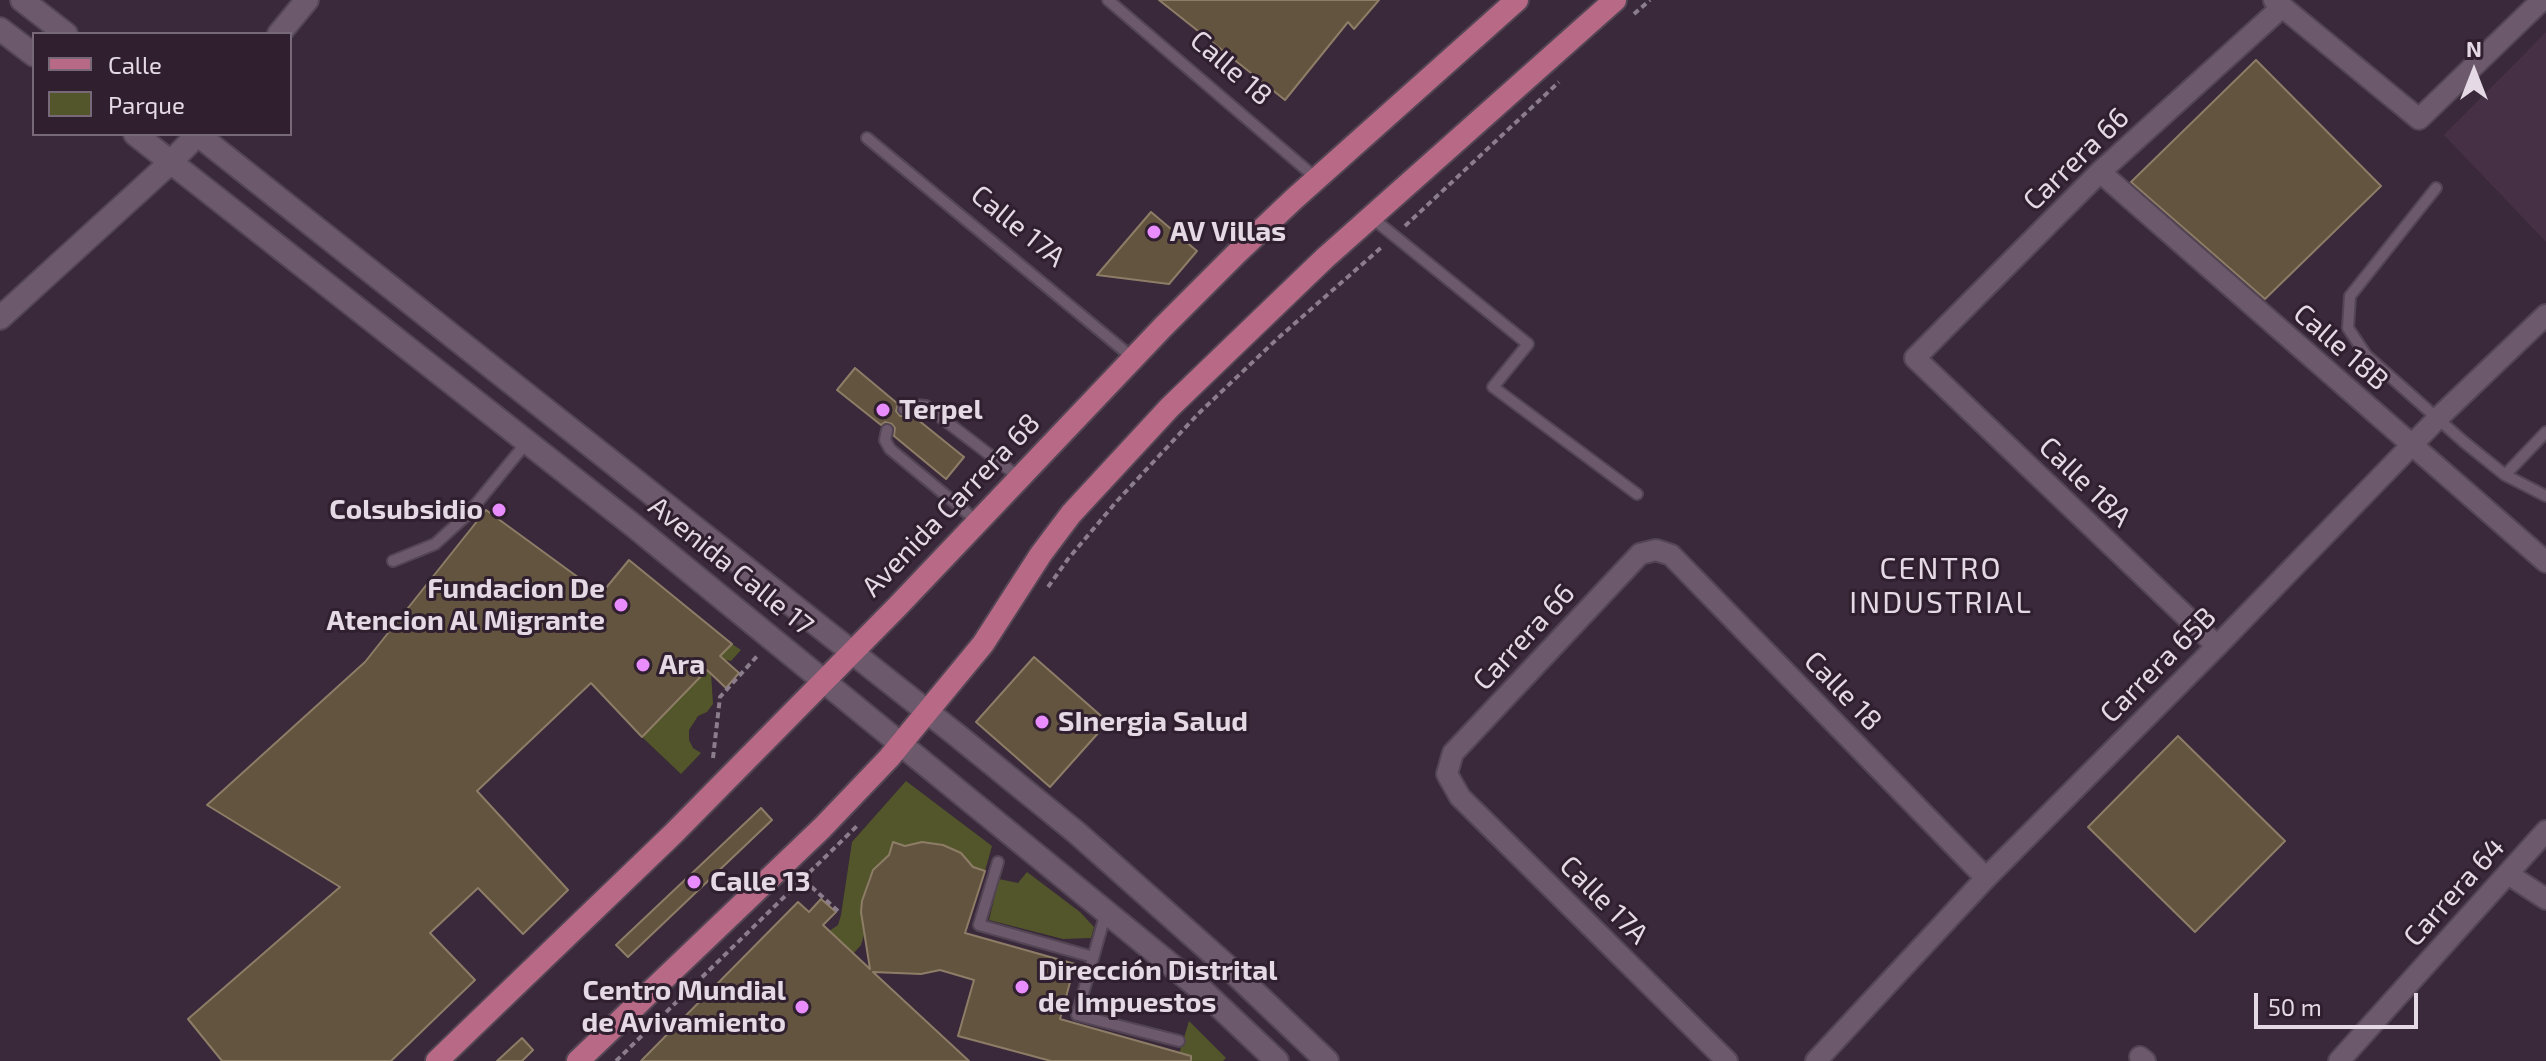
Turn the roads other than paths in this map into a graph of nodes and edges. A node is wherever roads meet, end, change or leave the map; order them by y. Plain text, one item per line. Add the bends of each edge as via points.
1 (22, 0) edge
2 (307, 0) edge
3 (1108, 0) edge
4 (1517, 0) edge
5 (2542, 0) edge
6 (2278, 3) edge
7 (1622, 9) edge
8 (0, 29) edge
9 (63, 32) edge
10 (281, 32) edge
11 (32, 53) edge
12 (138, 136) edge
13 (195, 136) edge
14 (200, 136) edge
15 (867, 138) dead end
16 (171, 162) junction
17 (2100, 172) junction
18 (1317, 178) junction
19 (2436, 188) dead end
20 (1371, 217) junction
21 (2546, 315) edge
22 (0, 318) edge
23 (1133, 358) junction
24 (1915, 358) joint
25 (904, 409) dead end
26 (2438, 418) junction
27 (887, 430) dead end
28 (2546, 432) edge
29 (527, 442) junction
30 (2411, 446) junction
31 (2505, 475) junction
32 (1020, 478) junction
33 (1637, 494) dead end
34 (2546, 496) edge
35 (978, 522) junction
36 (1656, 550) joint
37 (393, 561) dead end
38 (2546, 562) edge
39 (2217, 646) junction
40 (853, 651) junction
41 (824, 681) junction
42 (928, 712) junction
43 (901, 744) junction
44 (1447, 774) joint
45 (2546, 831) edge
46 (998, 862) dead end
47 (2508, 874) junction
48 (1986, 878) junction
49 (2546, 899) edge
50 (1106, 912) junction
51 (1093, 957) junction
52 (1229, 968) junction
53 (1204, 992) junction
54 (1179, 1041) dead end
55 (437, 1061) edge
56 (578, 1061) edge
57 (1277, 1061) edge
58 (1327, 1061) edge
59 (1727, 1061) edge
60 (1816, 1061) edge
61 (2339, 1061) edge

1 - 9 street
2 - 10 street
3 - 18 lane, Calle 18
4 - 18 main road, Avenida Carrera 68
5 - 6 street via 2419,119
6 - 17 street, Carrera 66
7 - 20 main road
8 - 11 street
12 - 16 street, Avenida Calle 17
13 - 16 street
14 - 40 street, Avenida Calle 17
15 - 23 lane, Calle 17A
16 - 22 street
16 - 29 street, Avenida Calle 17
17 - 24 street, Carrera 66
17 - 30 street, Calle 18B
18 - 23 main road, Avenida Carrera 68
19 - 26 lane via 2350,296 2348,328 2366,355
20 - 33 lane via 1528,344 1493,387
20 - 42 main road via 1104,476 1056,533 983,644
21 - 26 street, Carrera 65B
23 - 32 main road, Avenida Carrera 68
24 - 39 street, Calle 18A
25 - 32 lane via 926,406
26 - 30 street, Carrera 65B
26 - 31 lane
27 - 35 lane via 890,449
28 - 31 lane
29 - 37 lane via 467,515 435,544
29 - 41 street, Avenida Calle 17
30 - 38 street, Calle 18B
30 - 39 street, Carrera 65B
31 - 34 lane
32 - 35 main road, Avenida Carrera 68
35 - 40 main road, Avenida Carrera 68
36 - 44 street, Carrera 66 via 1640,554 1453,753
36 - 48 street, Calle 18 via 1671,555
39 - 48 street, Carrera 65B
40 - 41 main road, Avenida Carrera 68
40 - 42 street, Avenida Calle 17
41 - 43 street, Avenida Calle 17
41 - 55 main road, Avenida Carrera 68
42 - 43 main road
42 - 52 street, Avenida Calle 17 via 1077,833
43 - 50 street, Avenida Calle 17
43 - 56 main road via 810,839
44 - 59 street, Calle 17A via 1460,797
45 - 47 street, Carrera 64
46 - 51 lane via 979,925
47 - 49 street
47 - 61 street, Carrera 64
48 - 60 street, Carrera 65B
50 - 51 lane
50 - 53 street, Avenida Calle 17
51 - 54 lane via 1077,1015
52 - 53 street
52 - 58 street, Avenida Calle 17
53 - 57 street, Avenida Calle 17

